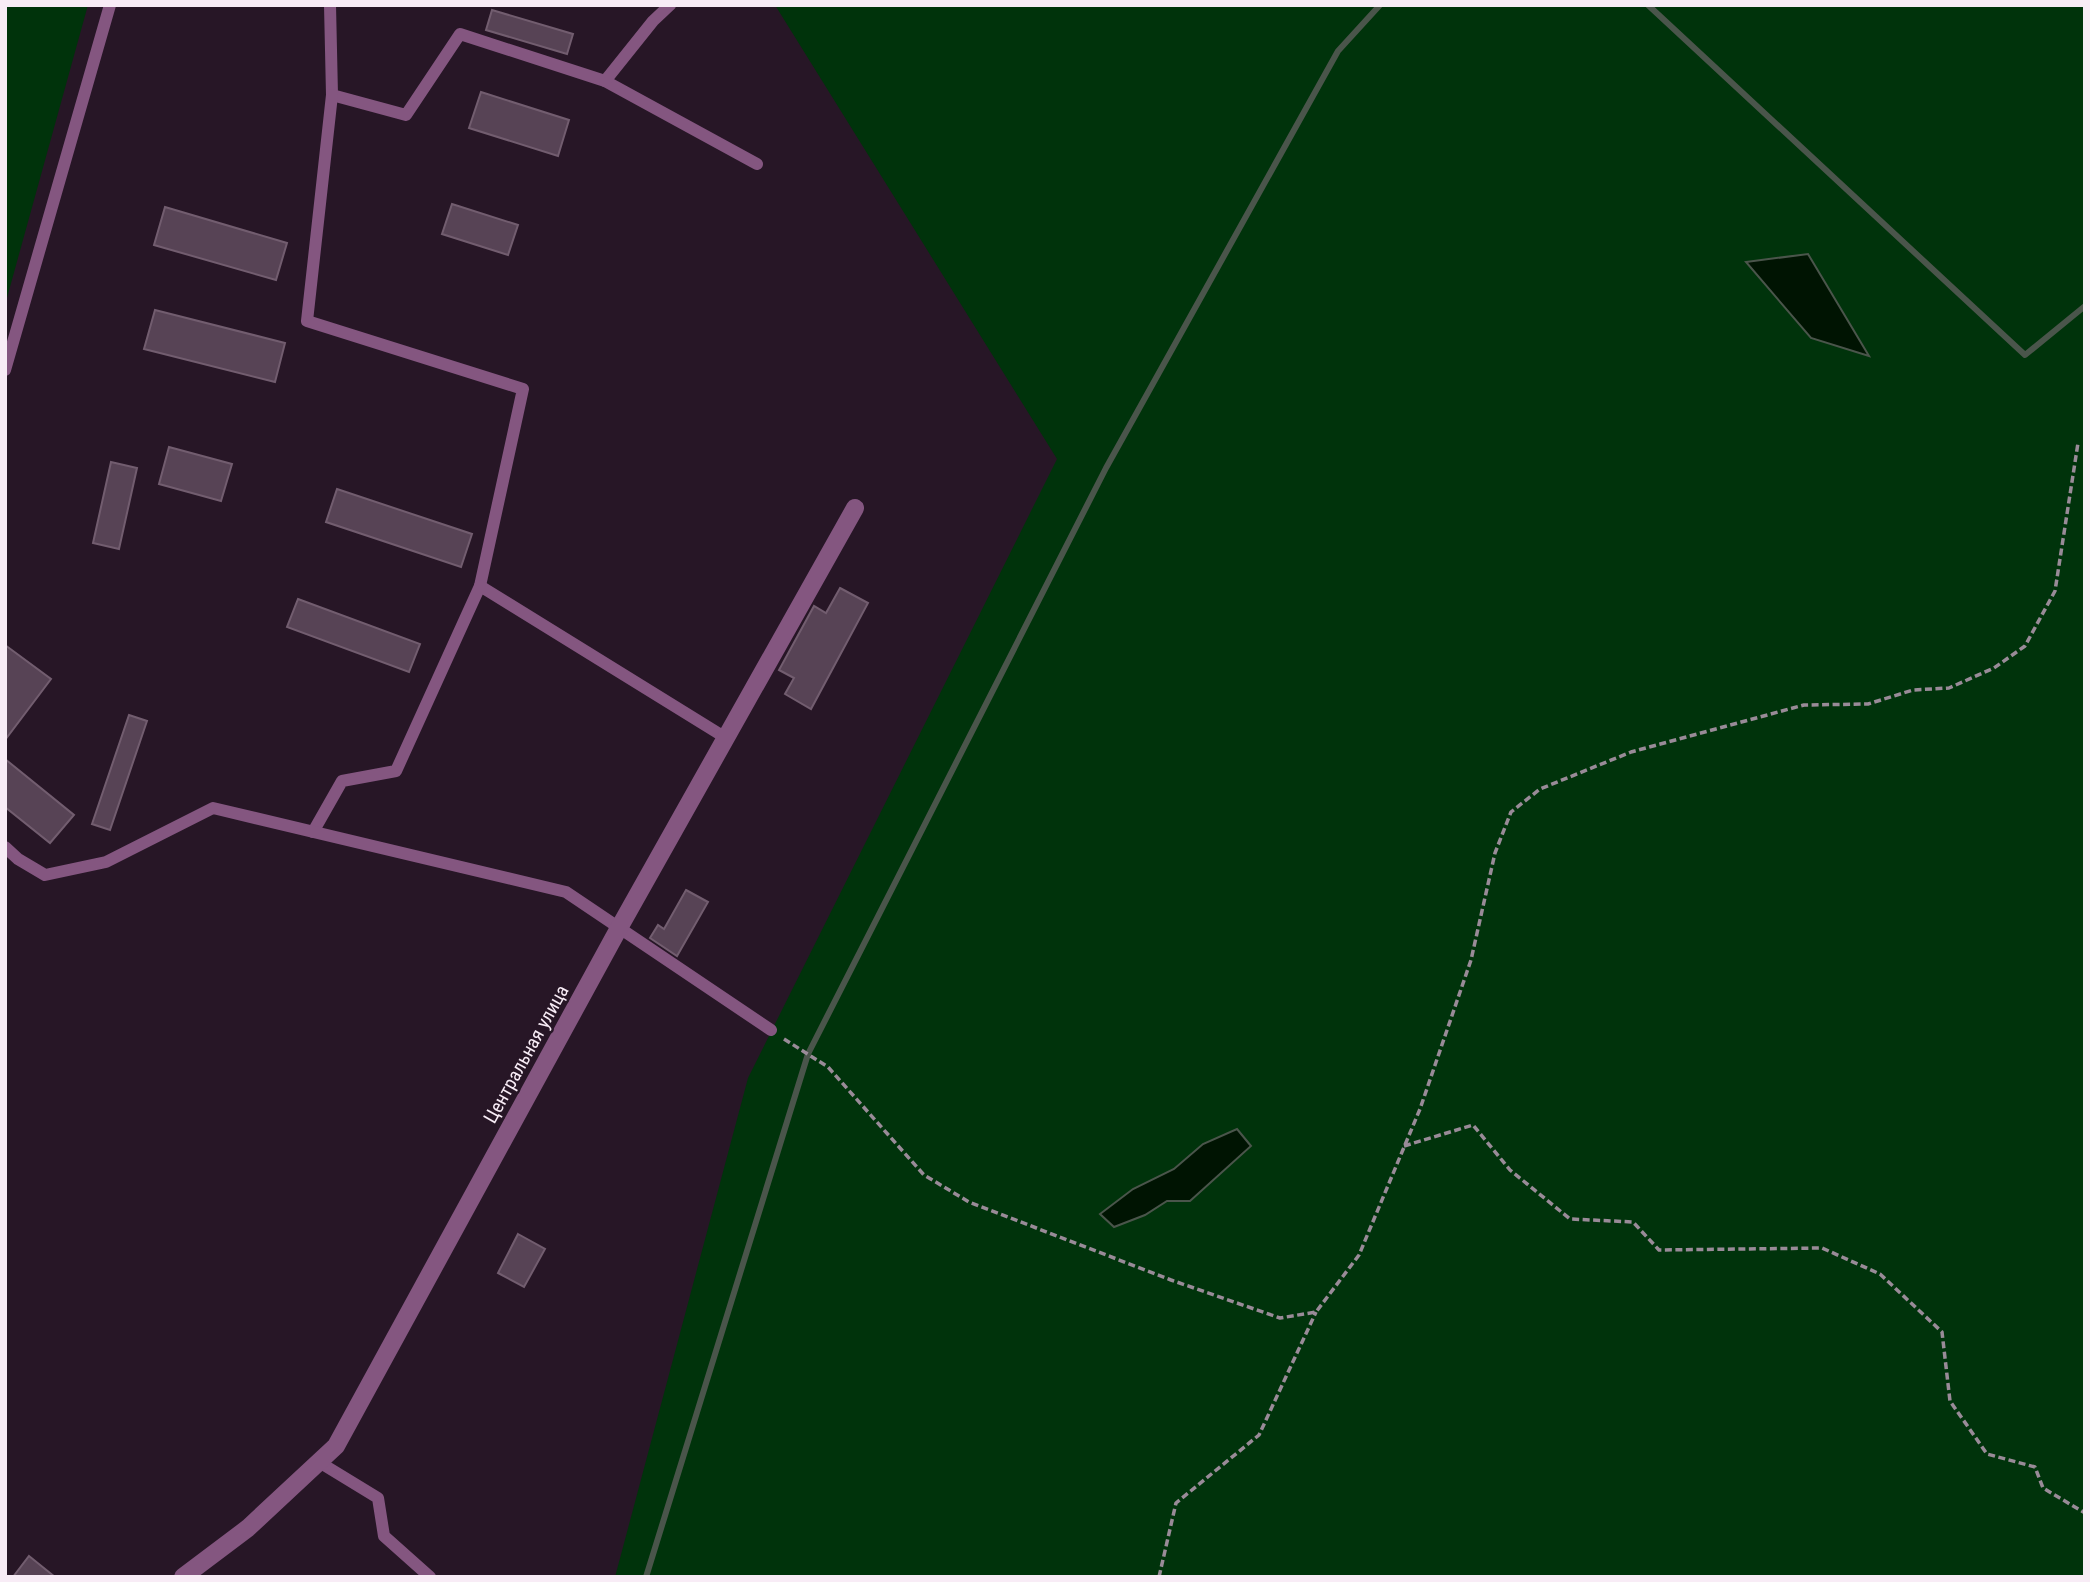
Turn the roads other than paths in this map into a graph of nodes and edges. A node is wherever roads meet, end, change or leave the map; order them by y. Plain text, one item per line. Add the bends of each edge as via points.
1 (110, 5) edge
2 (330, 5) edge
3 (670, 5) edge
4 (605, 81) junction
5 (332, 95) junction
6 (757, 164) dead end
7 (5, 370) edge
8 (855, 508) dead end
9 (480, 586) junction
10 (726, 737) junction
11 (313, 832) junction
12 (5, 848) edge
13 (619, 928) junction
14 (771, 1030) road end
15 (319, 1462) junction
16 (183, 1577) edge
17 (430, 1577) edge

1 - 7 lane
2 - 5 lane
3 - 4 lane
4 - 5 lane via 460,34 406,115
4 - 6 lane
5 - 9 lane via 307,321 523,389
8 - 10 street, Центральная улица
9 - 10 lane
9 - 11 lane via 396,771 342,781
10 - 13 street, Центральная улица
11 - 12 lane via 213,808 106,862 45,875
11 - 13 lane via 566,892
13 - 14 lane
13 - 15 street, Центральная улица via 336,1447
15 - 16 street, Центральная улица via 247,1528
15 - 17 lane via 378,1498 384,1536

